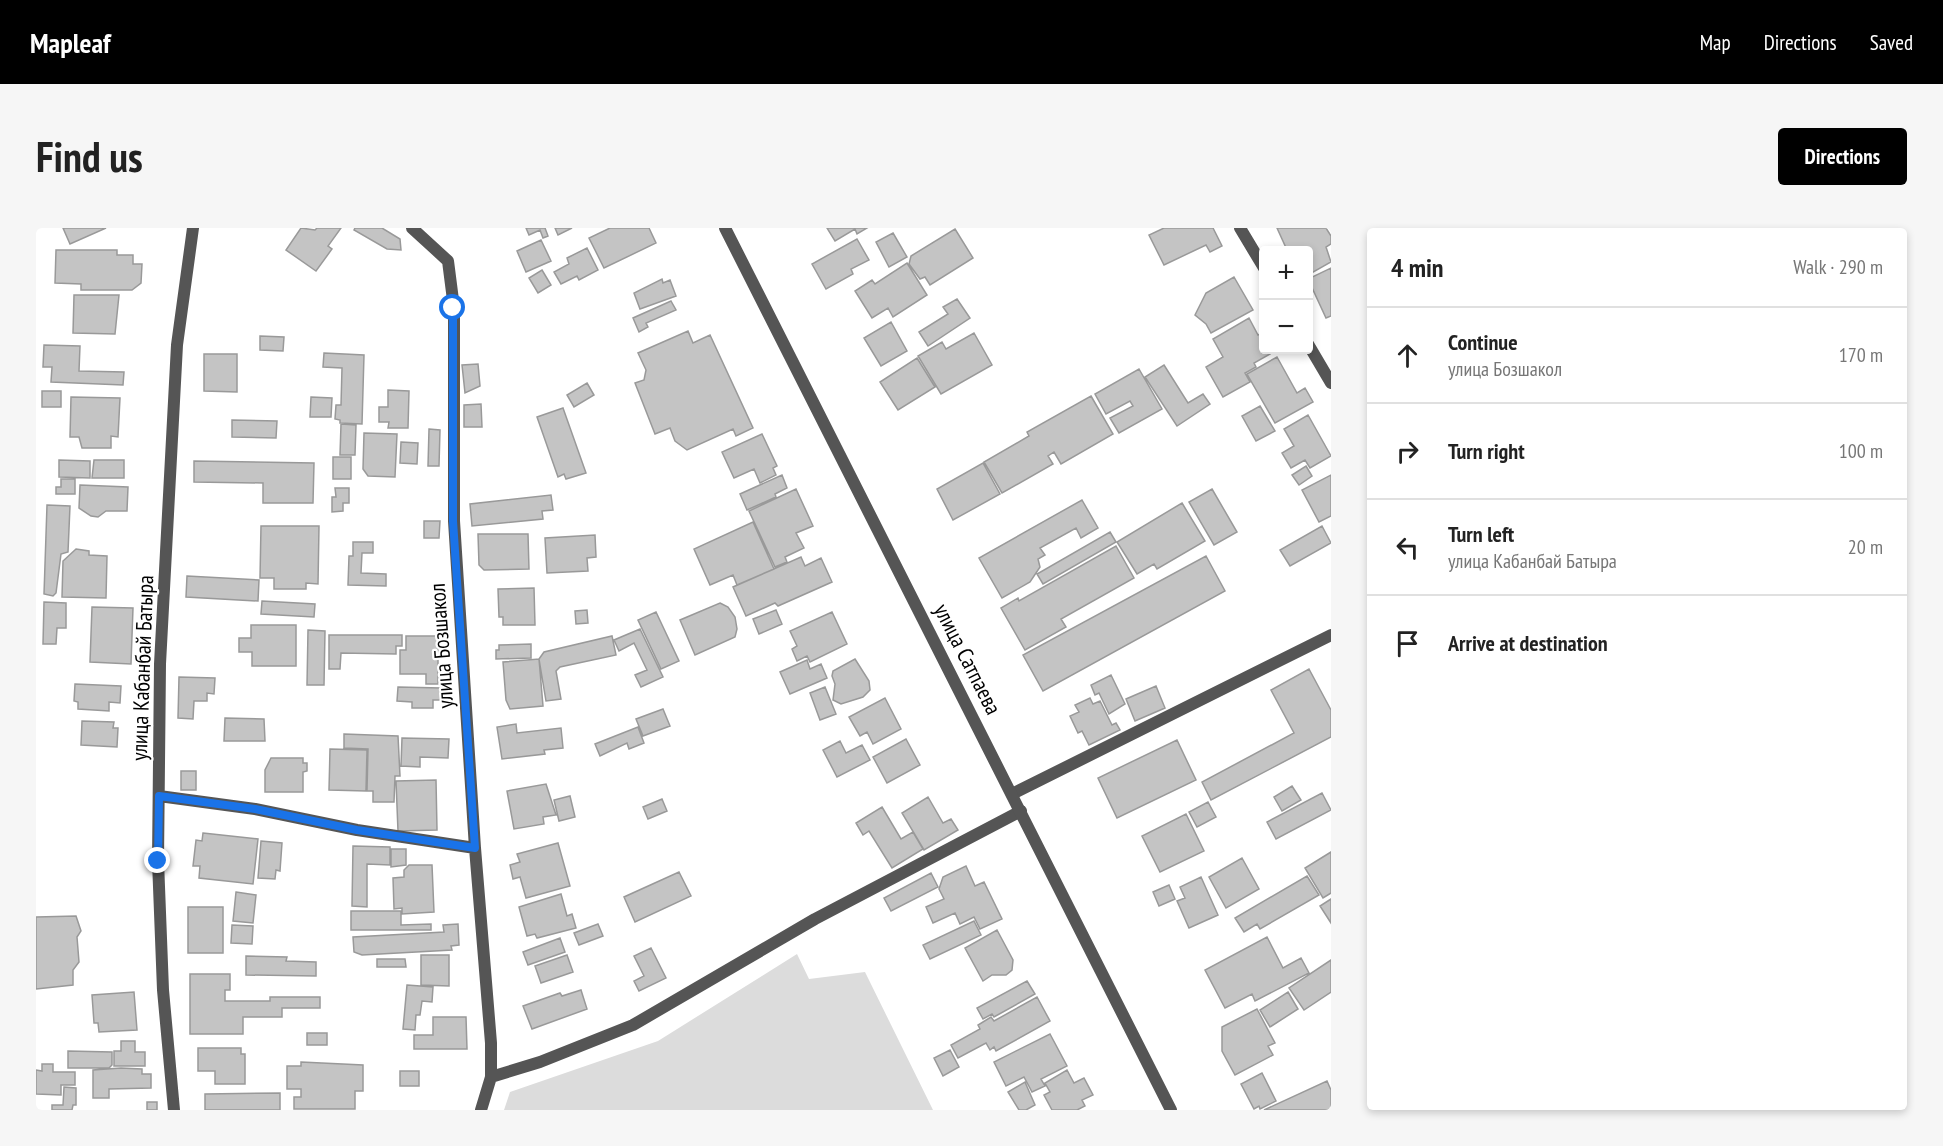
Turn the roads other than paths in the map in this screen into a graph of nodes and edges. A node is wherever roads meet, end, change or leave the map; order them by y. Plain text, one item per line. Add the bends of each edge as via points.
1 (193, 228) edge
2 (412, 228) edge
3 (725, 228) edge
4 (1240, 228) edge
5 (1259, 261) edge
6 (1313, 352) edge
7 (1331, 383) edge
8 (1331, 635) edge
9 (1012, 794) junction
10 (159, 796) junction
11 (1021, 811) junction
12 (475, 848) junction
13 (491, 1077) junction
14 (174, 1110) edge
15 (482, 1110) edge
16 (1171, 1110) edge

1 - 10 street, улица Кабанбай Батыра via 177,345 159,664
2 - 12 street, улица Бозшакол via 448,261 452,296 453,521
3 - 9 street, улица Сатпаева
4 - 5 street
6 - 7 street
8 - 9 street
9 - 11 street, улица Сатпаева
10 - 12 street
10 - 14 street, улица Кабанбай Батыра via 163,990
11 - 13 street via 815,919 633,1025
11 - 16 street, улица Сатпаева
12 - 13 street, улица Бозшакол
13 - 15 street, улица Бозшакол

